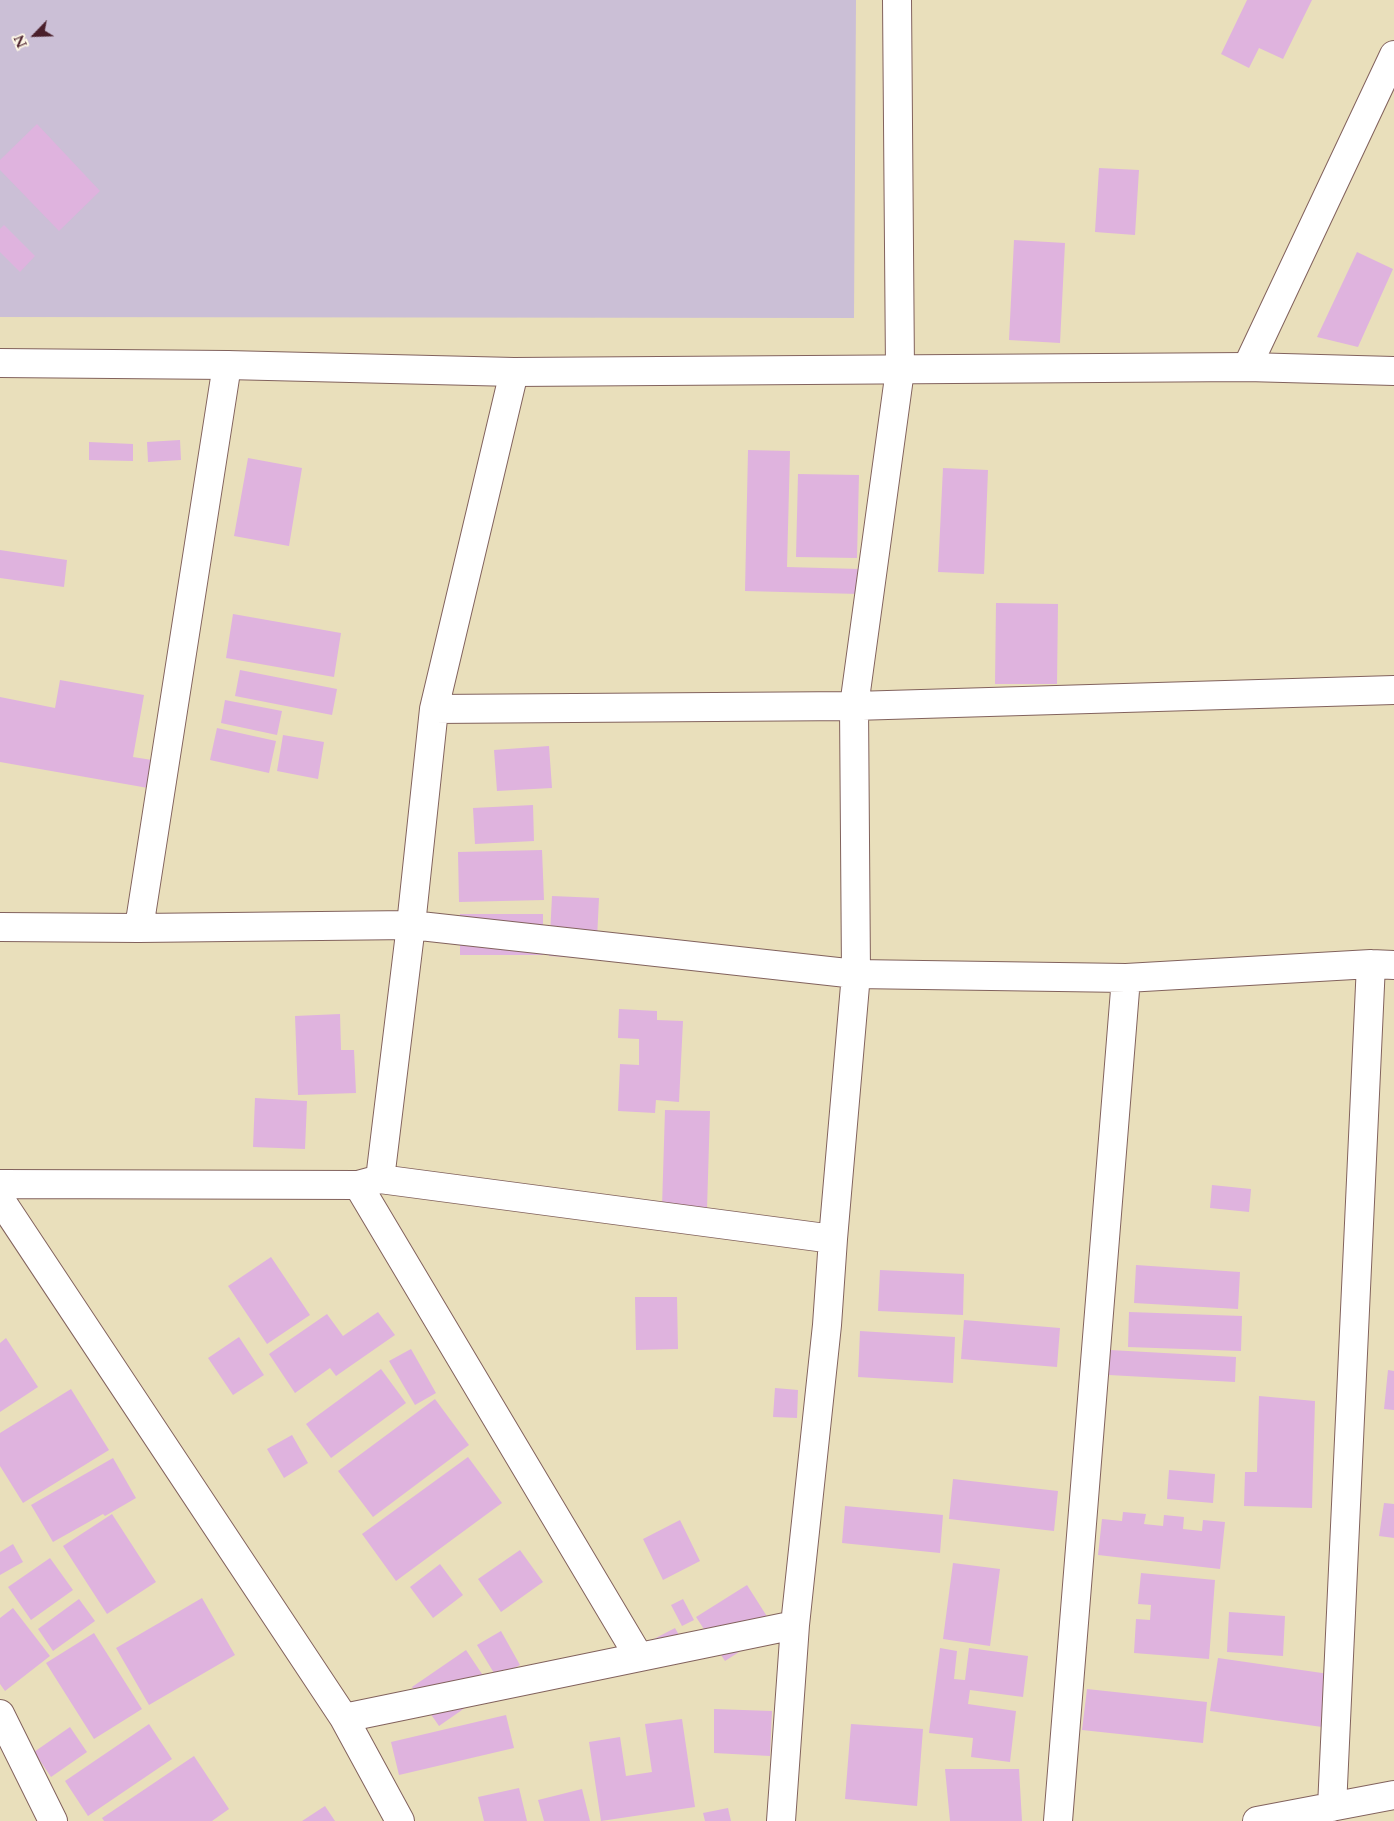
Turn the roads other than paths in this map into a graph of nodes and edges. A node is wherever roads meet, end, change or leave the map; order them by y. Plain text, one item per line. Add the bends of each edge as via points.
1 (897, 0) edge
2 (1394, 55) edge
3 (0, 363) edge
4 (227, 365) junction
5 (1247, 367) junction
6 (900, 370) junction
7 (1394, 371) edge
8 (514, 372) junction
9 (1394, 690) edge
10 (854, 706) junction
11 (434, 709) junction
12 (411, 925) junction
13 (0, 927) edge
14 (139, 928) junction
15 (1382, 965) edge
16 (856, 974) junction
17 (1126, 978) junction
18 (369, 1182) junction
19 (0, 1184) edge
20 (0, 1199) edge
21 (833, 1239) junction
22 (795, 1625) junction
23 (639, 1657) junction
24 (0, 1714) edge
25 (344, 1718) junction
26 (1394, 1795) edge
27 (1332, 1807) junction
28 (52, 1821) edge
29 (400, 1821) edge
30 (781, 1821) edge
31 (1058, 1821) edge
32 (1257, 1821) edge

1 - 6 street
2 - 5 street
3 - 4 street
4 - 8 street
4 - 14 street
5 - 6 street
5 - 7 street
6 - 8 street
6 - 10 street
8 - 11 street
9 - 10 street
10 - 11 street
10 - 16 street
11 - 12 street
12 - 14 street
12 - 16 street
12 - 18 street
13 - 14 street
15 - 17 street
15 - 27 street
16 - 17 street
16 - 21 street
17 - 31 street
18 - 19 street
18 - 21 street
18 - 23 street
20 - 25 street
21 - 22 street
22 - 23 street
22 - 30 street
23 - 25 street
24 - 28 street
25 - 29 street
26 - 27 street
27 - 32 street

